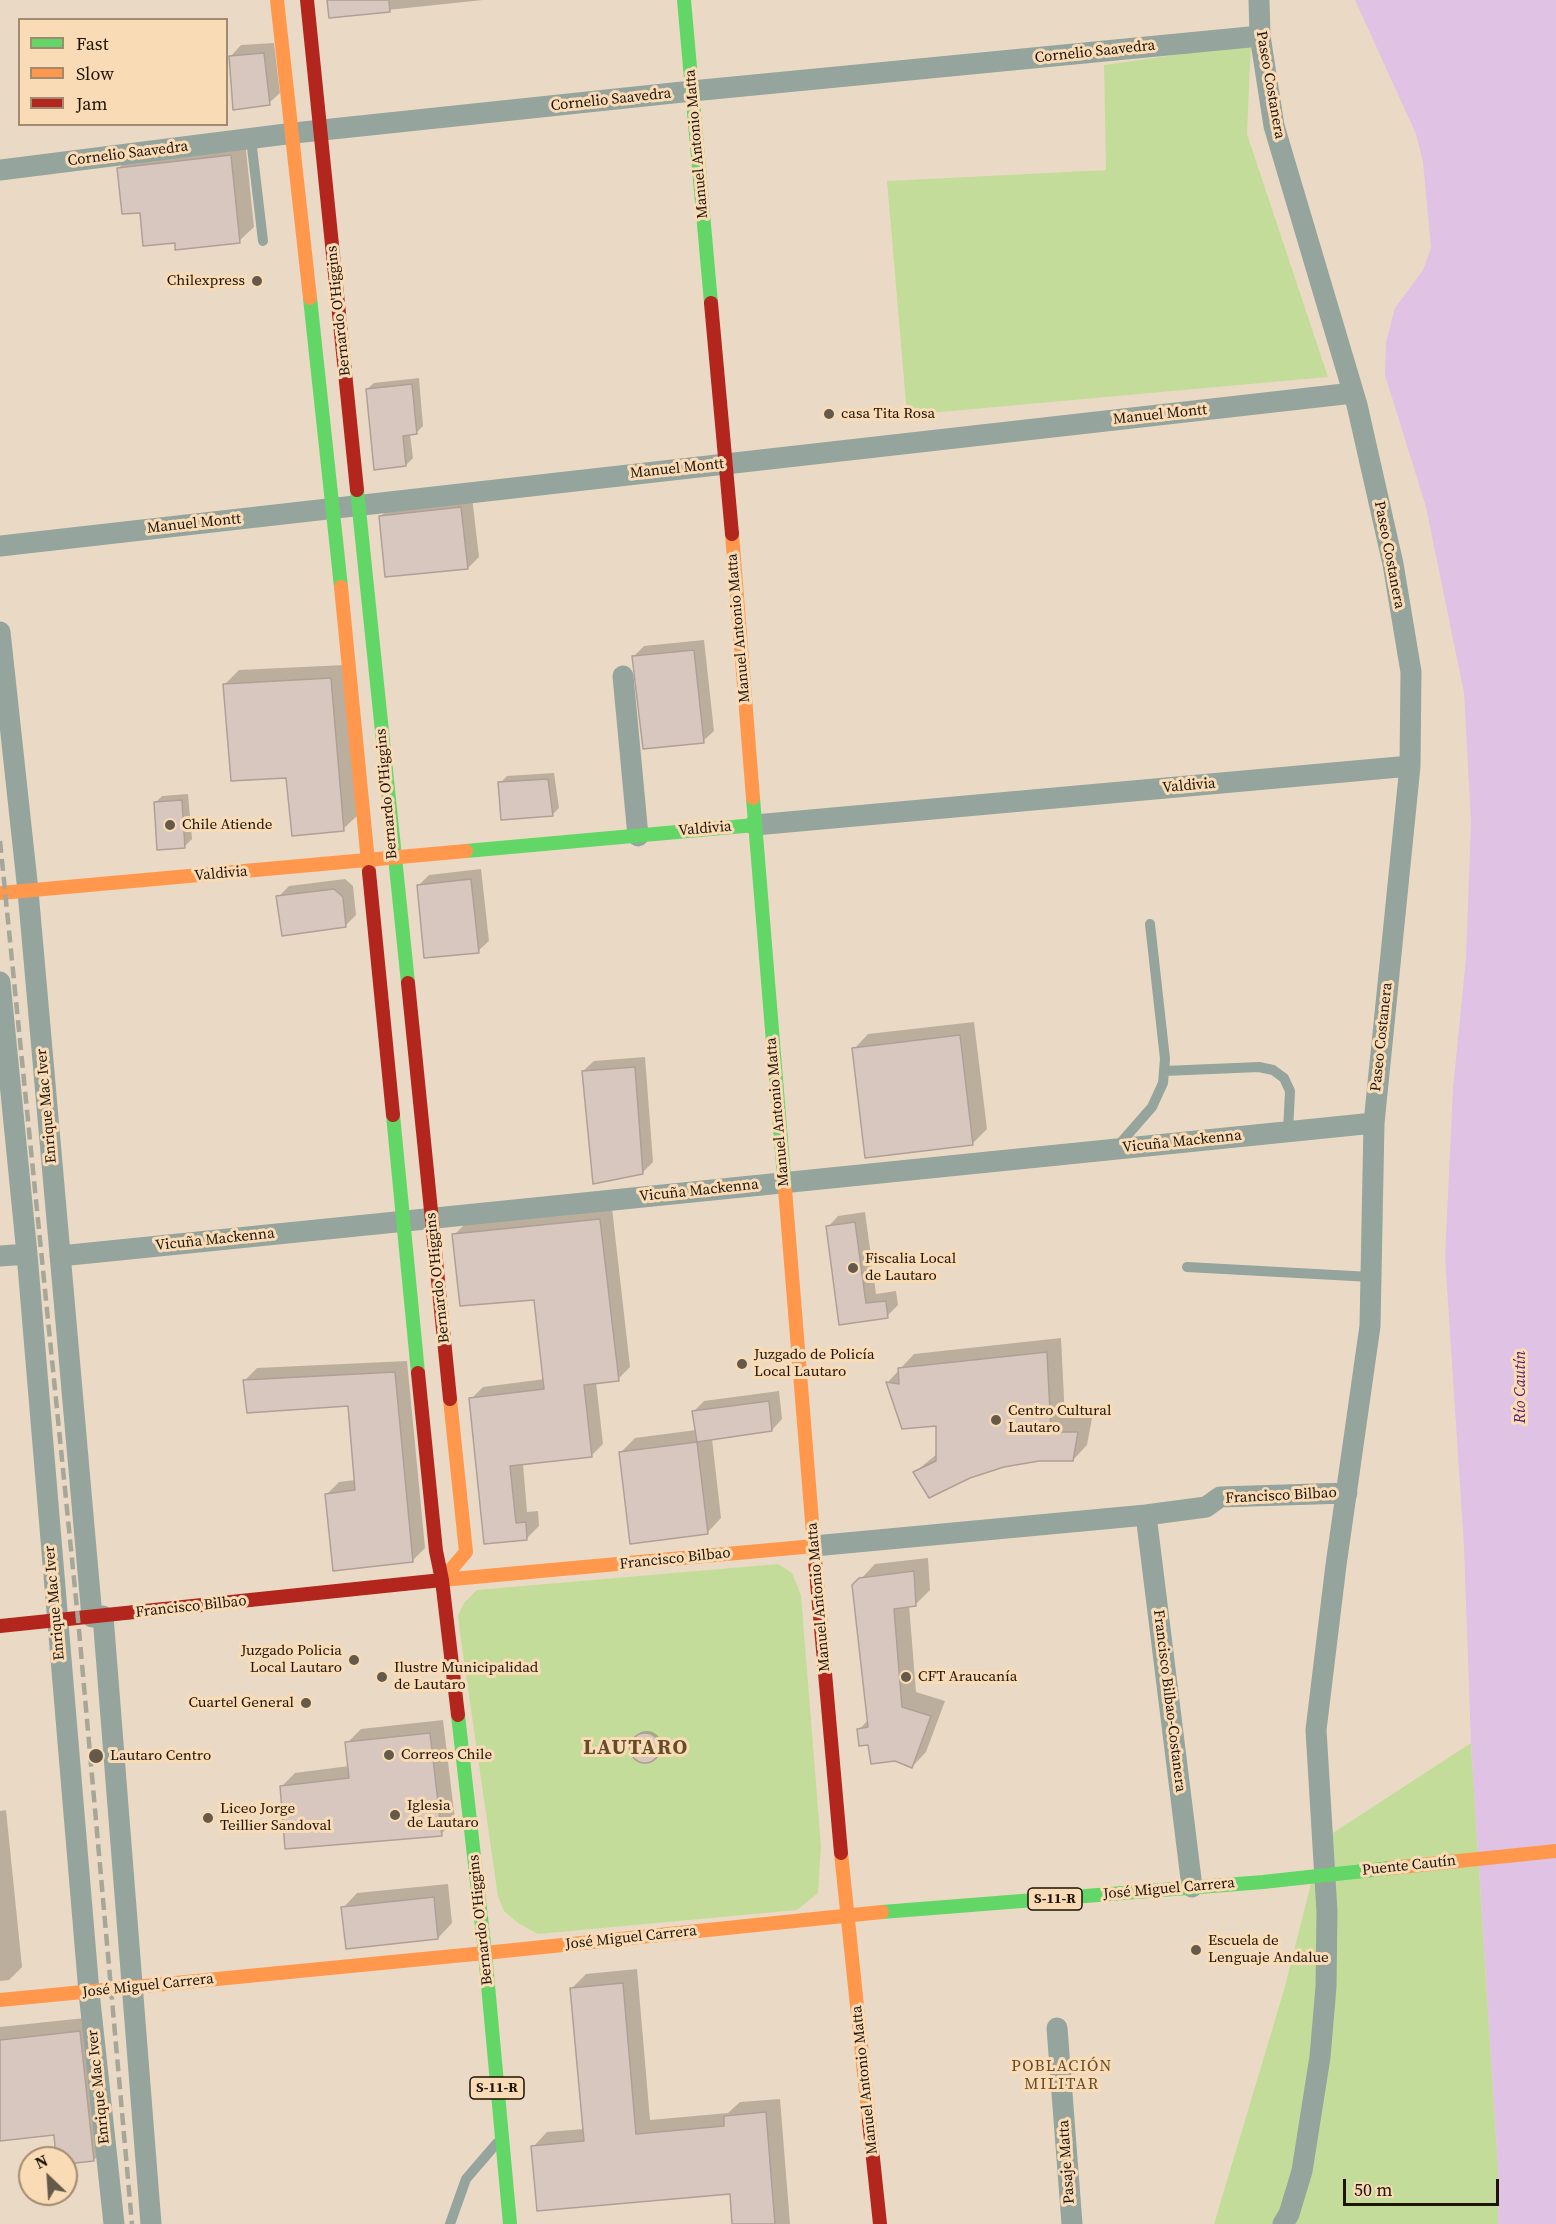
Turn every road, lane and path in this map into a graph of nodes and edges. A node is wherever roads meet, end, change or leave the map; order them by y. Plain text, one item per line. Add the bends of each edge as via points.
1 (277, 0) edge
2 (307, 0) edge
3 (684, 0) edge
4 (1259, 0) edge
5 (1260, 36) junction
6 (692, 91) junction
7 (320, 132) junction
8 (294, 134) junction
9 (251, 139) junction
10 (0, 170) edge
11 (263, 240) dead end
12 (1353, 393) junction
13 (726, 464) junction
14 (360, 505) junction
15 (333, 508) junction
16 (0, 546) edge
17 (0, 632) edge
18 (623, 676) dead end
19 (1410, 766) junction
20 (755, 825) junction
21 (638, 836) junction
22 (393, 858) junction
23 (368, 861) junction
24 (28, 891) junction
25 (0, 893) edge
26 (1150, 924) dead end
27 (0, 982) edge
28 (1164, 1071) junction
29 (1374, 1123) junction
30 (1288, 1131) junction
31 (1116, 1149) junction
32 (784, 1182) junction
33 (433, 1218) junction
34 (402, 1221) junction
35 (27, 1254) junction
36 (0, 1256) edge
37 (60, 1256) junction
38 (1187, 1267) dead end
39 (1371, 1277) junction
40 (1347, 1493) junction
41 (1146, 1515) junction
42 (814, 1545) junction
43 (442, 1580) junction
44 (97, 1616) junction
45 (56, 1620) junction
46 (0, 1626) edge
47 (1556, 1851) edge
48 (1263, 1881) joint
49 (1192, 1887) junction
50 (848, 1915) junction
51 (485, 1953) junction
52 (131, 1988) junction
53 (89, 1992) junction
54 (0, 2000) edge
55 (1057, 2028) dead end
56 (502, 2139) junction
57 (114, 2224) edge
58 (151, 2224) edge
59 (450, 2224) edge
60 (510, 2224) edge
61 (880, 2224) edge
62 (1072, 2224) edge
63 (1282, 2224) edge

1 - 8 main road, Bernardo O'Higgins
2 - 7 main road, Bernardo O'Higgins
3 - 6 main road, Manuel Antonio Matta
4 - 5 street, Paseo Costanera
5 - 6 street, Cornelio Saavedra
5 - 12 street, Paseo Costanera via 1274,126
6 - 7 street, Cornelio Saavedra
6 - 13 main road, Manuel Antonio Matta
7 - 8 street, Cornelio Saavedra
7 - 14 main road, Bernardo O'Higgins
8 - 9 street, Cornelio Saavedra
8 - 15 main road, Bernardo O'Higgins
9 - 10 street, Cornelio Saavedra
9 - 11 lane
12 - 13 street, Manuel Montt
12 - 19 street, Paseo Costanera via 1392,564 1411,672
13 - 14 street, Manuel Montt
13 - 20 main road, Manuel Antonio Matta
14 - 15 street, Manuel Montt
14 - 22 main road, Bernardo O'Higgins
15 - 16 street, Manuel Montt
15 - 23 main road, Bernardo O'Higgins
17 - 24 street, Enrique Mac Iver
18 - 21 street
19 - 20 street, Valdivia
19 - 29 street, Paseo Costanera
20 - 21 main road, Valdivia
20 - 32 main road, Manuel Antonio Matta
21 - 22 main road, Valdivia
22 - 23 main road, Valdivia
22 - 33 main road, Bernardo O'Higgins
23 - 24 main road, Valdivia
23 - 34 main road, Bernardo O'Higgins
24 - 25 main road, Valdivia
24 - 37 street, Enrique Mac Iver
26 - 28 lane
27 - 35 street, Enrique Mac Iver
28 - 30 lane via 1259,1067 1273,1070 1284,1078 1290,1091
28 - 31 lane via 1152,1107
29 - 30 street, Vicuña Mackenna
29 - 39 street, Paseo Costanera
30 - 31 street, Vicuña Mackenna
31 - 32 street, Vicuña Mackenna
32 - 33 street, Vicuña Mackenna
32 - 42 main road, Manuel Antonio Matta
33 - 34 street, Vicuña Mackenna
33 - 43 main road, Bernardo O'Higgins via 466,1552
34 - 37 street, Vicuña Mackenna
34 - 43 main road, Bernardo O'Higgins
35 - 36 street
35 - 45 street, Enrique Mac Iver
37 - 44 street, Enrique Mac Iver
38 - 39 lane
39 - 40 street, Paseo Costanera via 1370,1326
40 - 41 street, Francisco Bilbao via 1221,1497 1206,1507
40 - 63 street, Paseo Costanera via 1316,1731 1327,1912 1323,2022 1302,2171 1289,2214
41 - 42 street, Francisco Bilbao
41 - 49 street, Francisco Bilbao-Costanera
42 - 43 main road, Francisco Bilbao
42 - 50 main road, Manuel Antonio Matta
43 - 44 main road, Francisco Bilbao
43 - 51 main road, Bernardo O'Higgins
44 - 45 main road, Francisco Bilbao
44 - 52 street, Enrique Mac Iver
45 - 46 main road, Francisco Bilbao
45 - 53 street, Enrique Mac Iver
47 - 48 main road, Puente Cautín / S-11-R
48 - 49 main road, José Miguel Carrera / S-11-R
49 - 50 main road, José Miguel Carrera / S-11-R
50 - 51 main road, José Miguel Carrera / S-11-R
50 - 61 main road, Manuel Antonio Matta
51 - 52 main road, José Miguel Carrera
51 - 56 main road, Bernardo O'Higgins / S-11-R
52 - 53 main road, José Miguel Carrera
52 - 58 street, Enrique Mac Iver
53 - 54 main road, José Miguel Carrera
53 - 57 street, Enrique Mac Iver
55 - 62 street, Pasaje Matta
56 - 59 lane via 466,2180
56 - 60 main road, Bernardo O'Higgins / S-11-R

